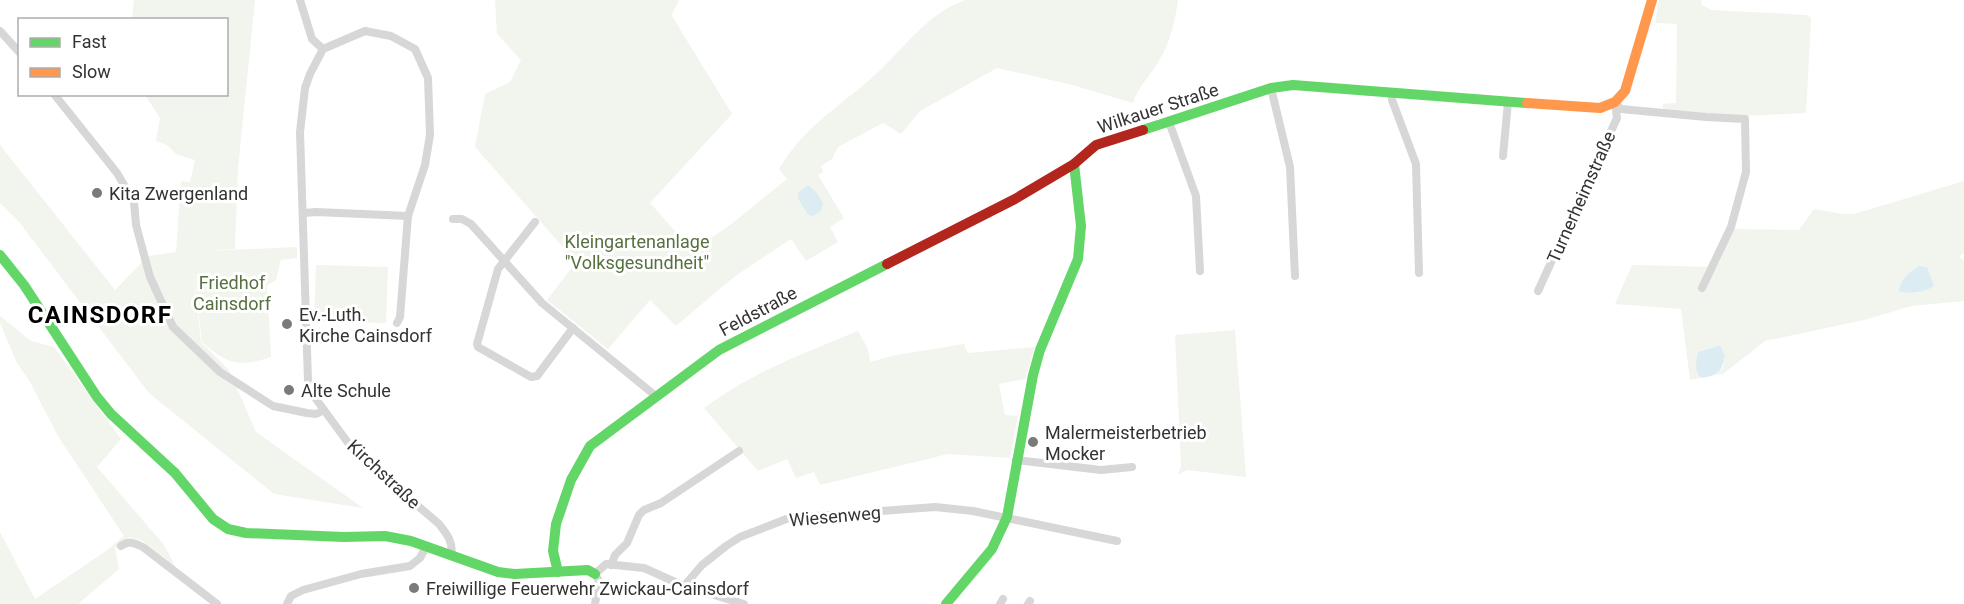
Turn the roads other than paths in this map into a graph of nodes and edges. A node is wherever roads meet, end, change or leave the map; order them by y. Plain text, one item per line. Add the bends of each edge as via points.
1 (300, 0) edge
2 (1652, 0) edge
3 (0, 31) edge
4 (323, 49) junction
5 (18, 52) edge
6 (1271, 88) junction
7 (1391, 92) junction
8 (56, 96) edge
9 (1508, 102) junction
10 (1615, 102) junction
11 (1169, 122) junction
12 (1503, 156) dead end
13 (1074, 164) junction
14 (304, 213) junction
15 (408, 216) junction
16 (453, 219) dead end
17 (535, 222) dead end
18 (0, 255) edge
19 (504, 261) junction
20 (1200, 271) dead end
21 (1419, 273) dead end
22 (1295, 276) dead end
23 (1702, 288) dead end
24 (1538, 291) dead end
25 (397, 323) dead end
26 (573, 328) junction
27 (657, 397) junction
28 (324, 410) junction
29 (739, 451) dead end
30 (1016, 460) junction
31 (1132, 467) dead end
32 (1007, 517) junction
33 (1117, 541) dead end
34 (121, 546) dead end
35 (426, 547) junction
36 (451, 556) junction
37 (611, 565) junction
38 (558, 572) junction
39 (596, 574) junction
40 (684, 586) junction
41 (218, 604) edge
42 (287, 604) edge
43 (595, 604) edge
44 (744, 604) edge
45 (946, 604) edge

1 - 4 street via 312,39
2 - 10 street via 1625,91
3 - 5 street
4 - 14 street, Kirchstraße via 310,74 302,113
4 - 15 street via 365,31 391,36 415,49 428,78 430,135 425,165
6 - 7 street, Wilkauer Straße via 1293,85
6 - 11 street, Wilkauer Straße
6 - 22 street via 1290,167
7 - 9 street, Wilkauer Straße
7 - 21 street via 1416,164
8 - 28 street via 117,173 134,202 150,278 173,327 220,372 273,406 316,414
9 - 10 street, Wilkauer Straße via 1600,108
9 - 12 street
10 - 23 street via 1621,109 1745,119 1746,172 1731,227
10 - 24 street, Turnerheimstraße via 1617,118
11 - 13 street, Wilkauer Straße via 1096,145
11 - 20 street via 1196,196
13 - 27 street, Feldstraße via 966,225 719,350
13 - 30 street via 1081,226 1078,259 1035,366
14 - 15 street
14 - 28 street, Kirchstraße via 307,375 311,391
15 - 25 street
16 - 19 street via 471,224
17 - 19 street
18 - 35 street via 97,397 175,473 213,519 228,529 246,533 385,536
19 - 26 street via 542,303
19 - 26 street via 498,269 478,347 531,377 537,376
26 - 27 street
27 - 38 street, Feldstraße via 590,446 581,457 557,520 552,548
28 - 36 street, Kirchstraße via 354,451 439,524 453,548
29 - 37 street via 661,503 644,510
30 - 31 street via 1101,470
30 - 32 street
32 - 33 street, Wiesenweg
32 - 40 street, Wiesenweg via 935,507 789,518 726,546
32 - 45 street via 992,549
34 - 41 street via 132,542 143,547
35 - 36 street
35 - 42 street via 410,567 361,574 303,590 291,596
36 - 38 street via 498,572
37 - 39 street via 606,564
37 - 40 street via 644,568
38 - 39 street via 588,570
39 - 43 street via 599,581
40 - 44 street

